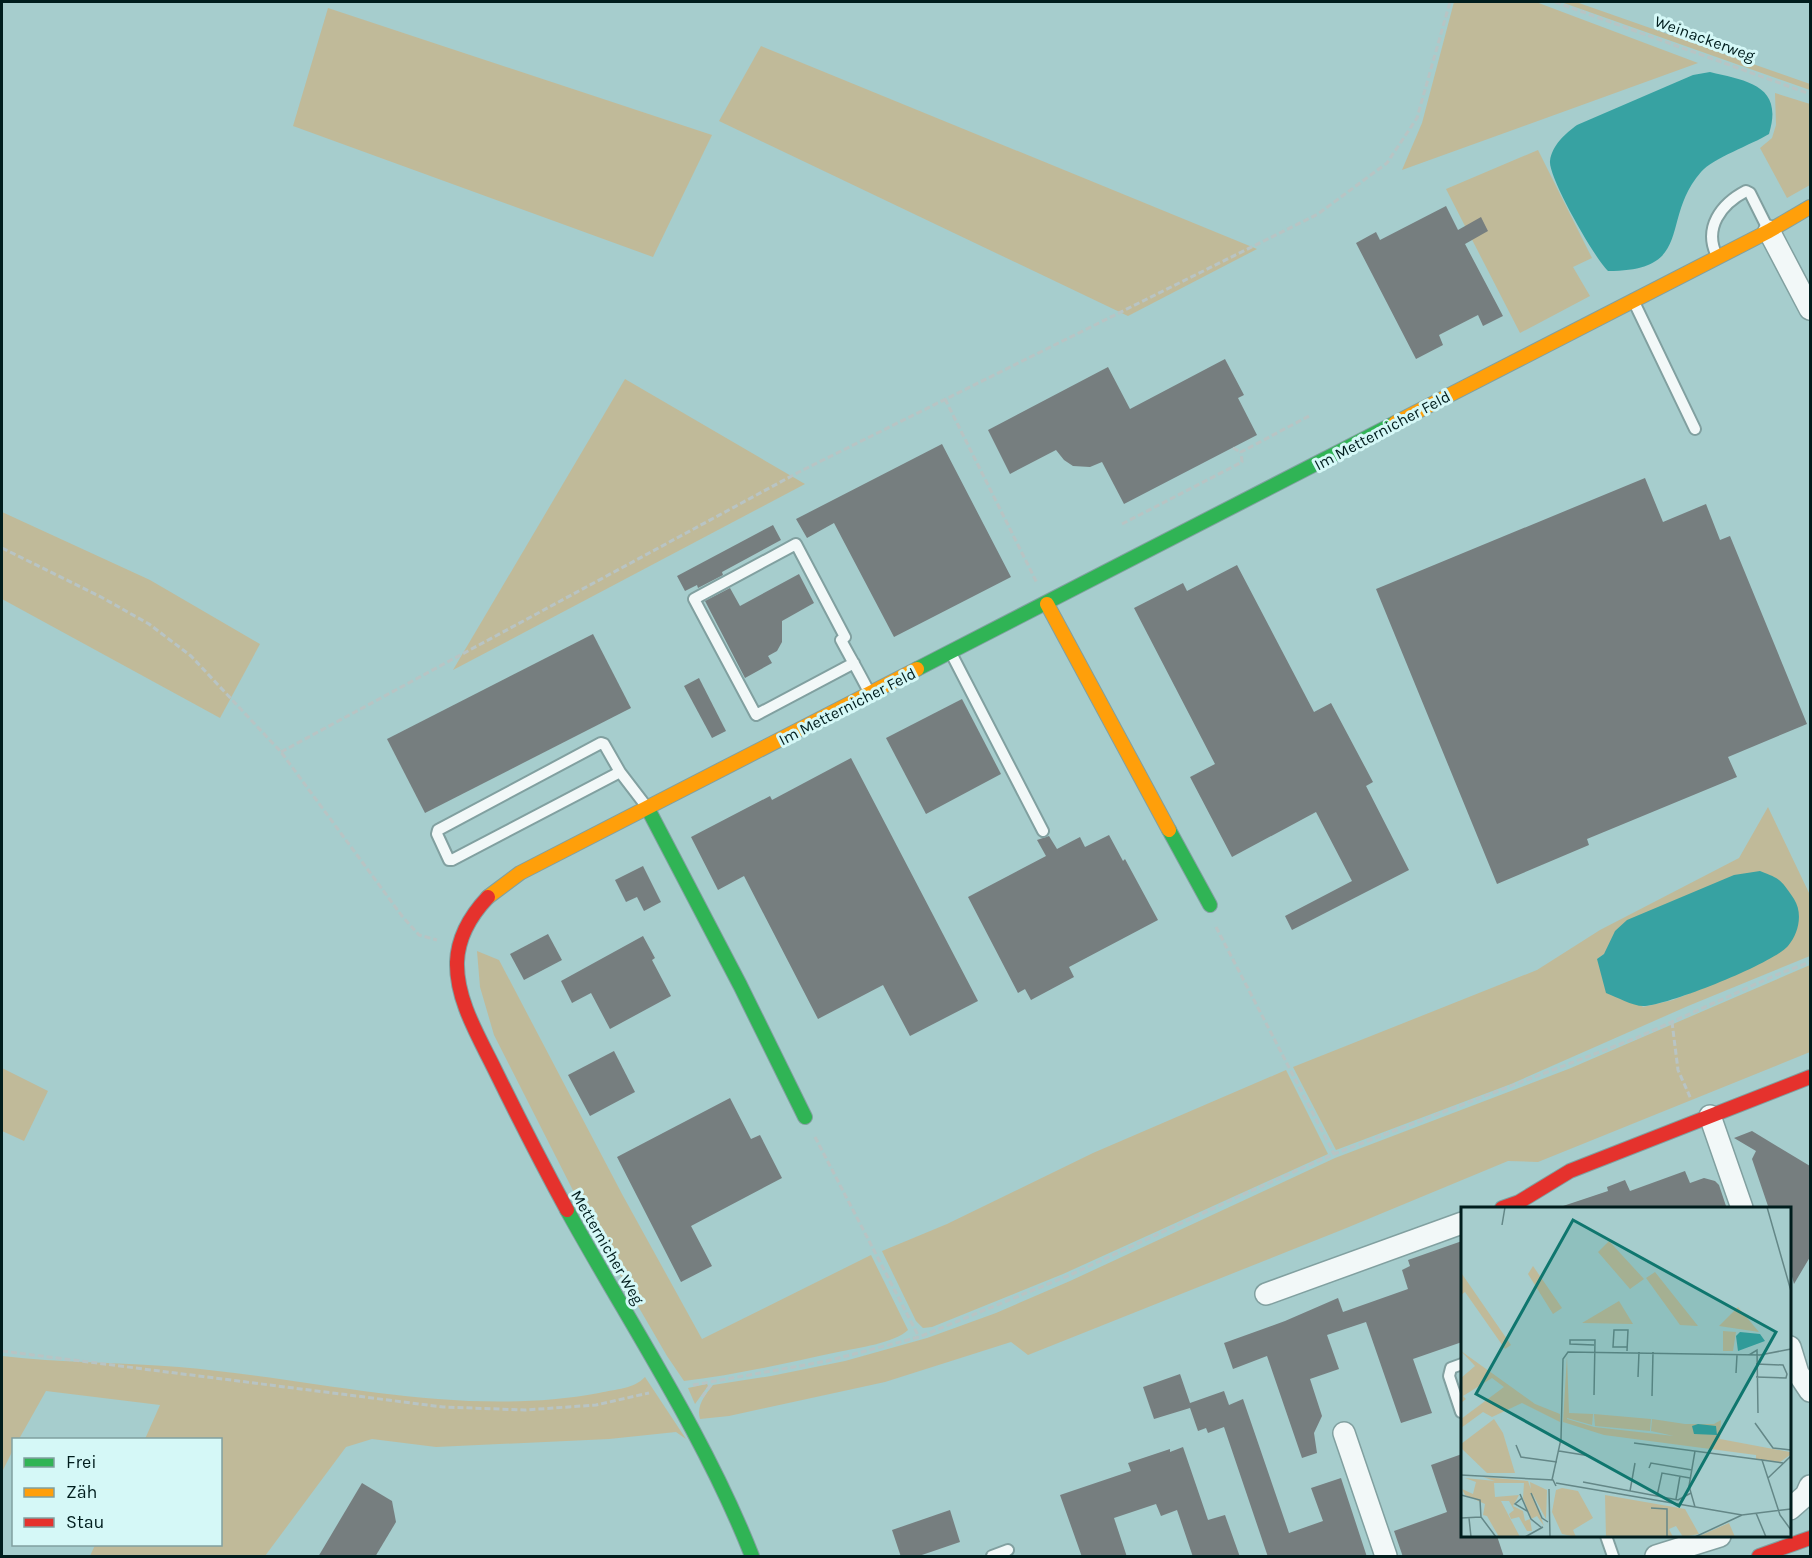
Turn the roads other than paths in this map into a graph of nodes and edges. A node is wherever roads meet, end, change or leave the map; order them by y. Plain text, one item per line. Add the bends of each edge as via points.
1 (1810, 207) edge
2 (1769, 231) junction
3 (1717, 256) junction
4 (1805, 287) edge
5 (1633, 300) junction
6 (1810, 309) edge
7 (1695, 429) dead end
8 (1047, 604) junction
9 (951, 652) junction
10 (854, 663) junction
11 (870, 694) junction
12 (620, 772) junction
13 (648, 809) junction
14 (1043, 831) dead end
15 (1210, 905) road end
16 (458, 947) joint
17 (1810, 1077) edge
18 (1710, 1116) junction
19 (805, 1117) road end
20 (1507, 1207) edge
21 (1741, 1207) edge
22 (1461, 1223) edge
23 (1266, 1294) dead end
24 (1791, 1350) edge
25 (1461, 1364) edge
26 (1810, 1391) edge
27 (1461, 1412) edge
28 (1344, 1433) dead end
29 (1810, 1486) edge
30 (1791, 1508) edge
31 (1606, 1537) edge
32 (1717, 1537) edge
33 (1810, 1538) edge
34 (1008, 1550) dead end
35 (752, 1557) edge
36 (992, 1557) edge
37 (1386, 1557) edge
38 (1613, 1557) edge
39 (1656, 1557) edge
40 (1759, 1557) edge

1 - 2 street
2 - 3 street, Im Metternicher Feld
2 - 3 lane via 1746,191 1728,202 1715,222 1711,239
2 - 4 street
3 - 5 street, Im Metternicher Feld
4 - 6 street
5 - 7 lane
5 - 8 street, Im Metternicher Feld
8 - 9 street, Im Metternicher Feld
8 - 15 street
9 - 11 street, Im Metternicher Feld
9 - 14 lane
10 - 10 lane via 756,715 694,598 796,544 845,637 841,640
10 - 11 lane
11 - 13 street, Im Metternicher Feld
12 - 12 lane via 601,743 436,834 452,860
12 - 13 lane
13 - 16 street, Im Metternicher Feld via 503,884 469,919
13 - 19 street
16 - 35 street, Metternicher Weg via 460,989 500,1081 573,1223 670,1388 721,1486
17 - 18 street
18 - 20 street via 1570,1171
18 - 21 street
22 - 23 street
24 - 26 street via 1798,1373
25 - 27 lane via 1451,1368 1449,1377
28 - 37 street
29 - 30 street
31 - 38 lane
32 - 39 street
33 - 40 street
34 - 36 lane

